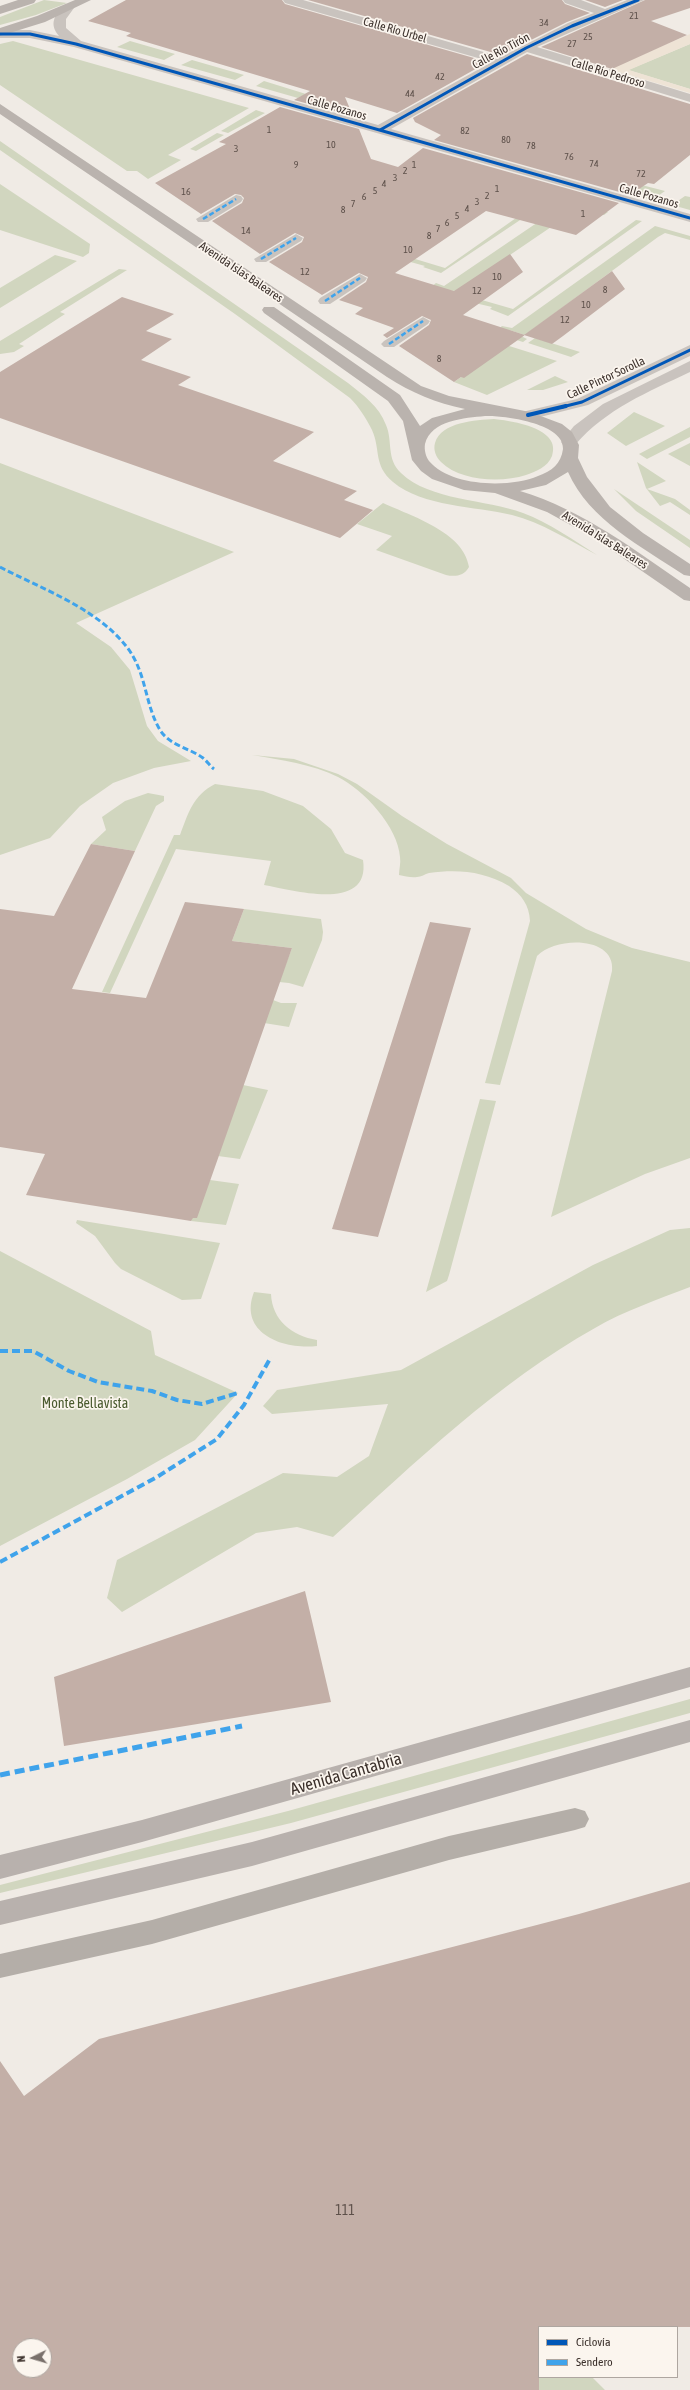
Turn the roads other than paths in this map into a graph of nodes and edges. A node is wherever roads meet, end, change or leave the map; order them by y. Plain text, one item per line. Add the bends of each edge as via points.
1 (30, 0) edge
2 (85, 0) edge
3 (289, 0) edge
4 (569, 0) edge
5 (638, 0) edge
6 (68, 8) junction
7 (0, 10) edge
8 (605, 13) junction
9 (0, 33) edge
10 (76, 44) junction
11 (526, 48) junction
12 (502, 61) junction
13 (690, 98) edge
14 (0, 108) edge
15 (0, 124) edge
16 (380, 130) junction
17 (236, 199) dead end
18 (690, 218) edge
19 (203, 219) dead end
20 (152, 228) dead end
21 (296, 238) dead end
22 (261, 259) dead end
23 (360, 278) dead end
24 (325, 301) dead end
25 (261, 304) dead end
26 (423, 321) dead end
27 (389, 344) dead end
28 (690, 350) edge
29 (690, 366) edge
30 (494, 411) junction
31 (528, 415) junction
32 (417, 442) junction
33 (569, 450) junction
34 (491, 488) junction
35 (690, 571) edge
36 (690, 596) edge
37 (690, 1677) edge
38 (690, 1732) edge
39 (575, 1819) dead end
40 (0, 1867) edge
41 (0, 1914) edge
42 (0, 1966) edge

1 - 7 main road
2 - 6 main road
3 - 12 street, Calle Río Urbel
4 - 8 street
5 - 8 street, Calle Río Tirón
6 - 9 main road
6 - 10 street, Calle Pozanos via 58,24 64,35
8 - 11 street, Calle Río Tirón
9 - 10 street, Calle Pozanos via 30,34
10 - 16 street, Calle Pozanos
11 - 12 street, Calle Río Tirón
11 - 13 street, Calle Río Pedroso
12 - 16 street, Calle Río Tirón
14 - 30 main road, Avenida Islas Baleares via 416,389 444,400
15 - 20 main road
16 - 18 street, Calle Pozanos
17 - 19 street, Avenida Islas Baleares
21 - 22 street, Avenida Islas Baleares
23 - 24 street
25 - 32 main road, Avenida Islas Baleares via 394,398 411,421
26 - 27 street
28 - 31 street, Calle Pintor Sorolla via 582,402
29 - 33 street, Calle Pintor Sorolla via 609,408 578,429
30 - 31 main road
30 - 32 main road via 469,412 446,418 427,428
31 - 33 main road via 558,429
32 - 34 main road, Avenida Islas Baleares via 416,452 420,461 437,475 466,485
33 - 34 main road via 563,468 542,481
33 - 35 main road, Avenida Islas Baleares via 575,474 586,492 602,508 615,520
34 - 36 main road, Avenida Islas Baleares via 538,502 583,524
37 - 40 main road, Avenida Cantabria via 142,1831
38 - 41 main road via 252,1854
39 - 42 highway via 449,1848 152,1932

